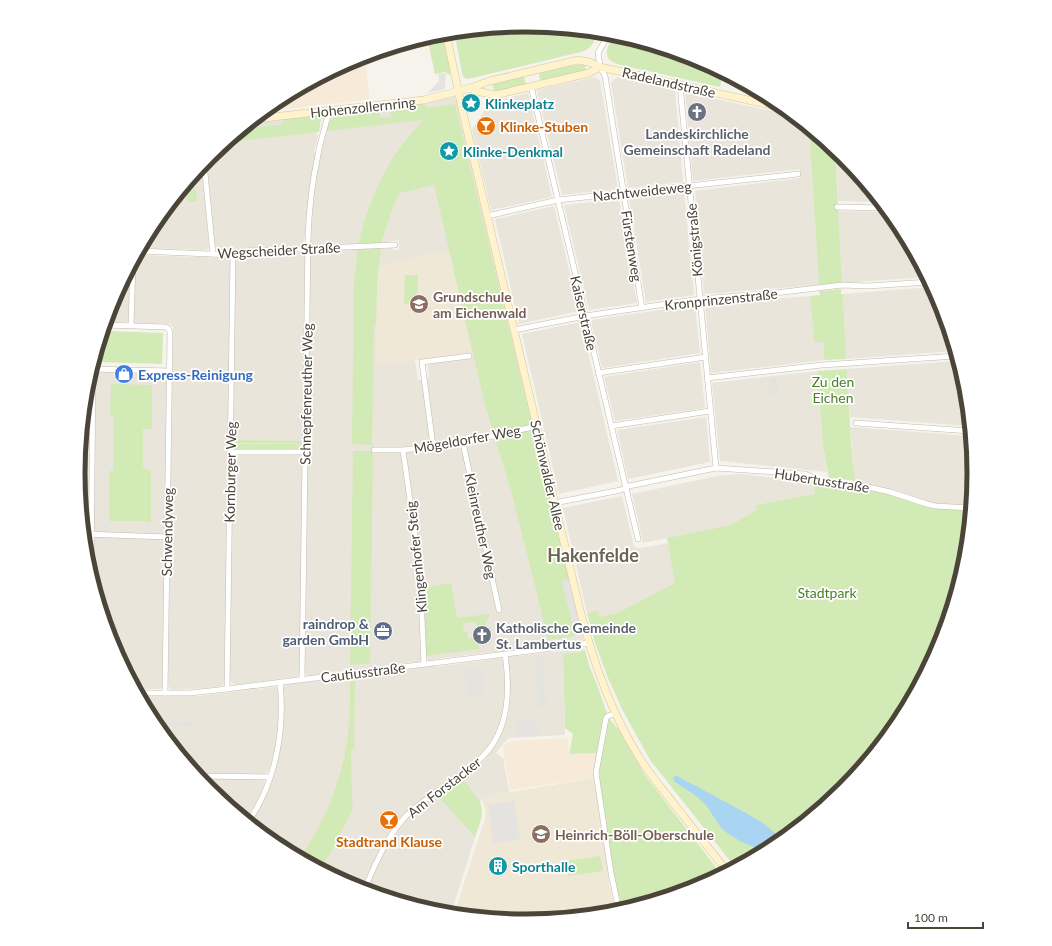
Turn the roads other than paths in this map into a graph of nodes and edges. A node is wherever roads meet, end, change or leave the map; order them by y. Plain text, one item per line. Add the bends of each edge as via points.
1 (447, 39) edge
2 (606, 39) edge
3 (600, 67) junction
4 (680, 85) junction
5 (531, 86) junction
6 (470, 88) junction
7 (458, 91) junction
8 (769, 105) edge
9 (327, 111) junction
10 (265, 118) edge
11 (205, 171) edge
12 (798, 174) dead end
13 (689, 186) junction
14 (624, 193) junction
15 (558, 200) junction
16 (837, 207) dead end
17 (878, 208) edge
18 (487, 216) junction
19 (395, 245) dead end
20 (307, 249) junction
21 (144, 251) edge
22 (213, 254) junction
23 (233, 255) junction
24 (133, 273) edge
25 (924, 282) edge
26 (700, 299) junction
27 (642, 308) junction
28 (585, 316) junction
29 (110, 325) edge
30 (131, 326) junction
31 (514, 330) junction
32 (469, 356) dead end
33 (951, 356) edge
34 (706, 357) junction
35 (98, 367) edge
36 (169, 371) junction
37 (598, 374) junction
38 (707, 378) junction
39 (93, 389) edge
40 (710, 411) junction
41 (856, 423) dead end
42 (537, 426) junction
43 (611, 426) junction
44 (965, 431) edge
45 (463, 442) junction
46 (432, 446) junction
47 (374, 450) dead end
48 (403, 450) junction
49 (230, 452) junction
50 (305, 452) junction
51 (716, 468) junction
52 (625, 488) junction
53 (554, 503) junction
54 (965, 508) edge
55 (91, 534) junction
56 (167, 537) junction
57 (638, 539) dead end
58 (91, 545) edge
59 (499, 610) dead end
60 (588, 643) junction
61 (505, 654) junction
62 (424, 664) junction
63 (302, 679) junction
64 (280, 682) junction
65 (228, 689) junction
66 (144, 692) edge
67 (165, 693) junction
68 (616, 713) junction
69 (206, 776) edge
70 (270, 777) junction
71 (251, 817) edge
72 (724, 867) edge
73 (367, 884) edge
74 (618, 905) edge

1 - 7 main road, Schönwalder Allee
2 - 3 street via 598,53
3 - 4 main road, Radelandstraße
3 - 5 main road via 589,73
3 - 6 main road, Hohenzollernring via 578,60
3 - 14 street, Fürstenweg via 605,76
4 - 8 main road, Radelandstraße
4 - 13 street, Königstraße
5 - 6 main road via 495,95
5 - 15 street, Kaiserstraße
6 - 7 main road, Hohenzollernring
7 - 9 main road, Hohenzollernring via 424,100
7 - 18 main road, Schönwalder Allee
9 - 10 main road, Hohenzollernring
9 - 20 street, Schnepfenreuther Weg via 311,197
11 - 22 street
12 - 13 street, Nachtweideweg
13 - 14 street, Nachtweideweg
13 - 26 street, Königstraße
14 - 15 street, Nachtweideweg
14 - 27 street, Fürstenweg
15 - 18 street, Nachtweideweg
15 - 28 street, Kaiserstraße
16 - 17 street
18 - 31 main road, Schönwalder Allee
19 - 20 street, Wegscheider Straße
20 - 23 street, Wegscheider Straße via 246,251
20 - 50 street, Schnepfenreuther Weg
21 - 22 street, Wegscheider Straße
22 - 23 street, Wegscheider Straße
23 - 49 street, Kornburger Weg
24 - 30 street
25 - 26 street, Kronprinzenstraße via 842,285
26 - 27 street, Kronprinzenstraße
26 - 34 street, Königstraße
27 - 28 street, Kronprinzenstraße
28 - 31 street, Kronprinzenstraße
28 - 37 street, Kaiserstraße
29 - 30 street
30 - 36 street, Schwendyweg via 168,328
31 - 42 main road, Schönwalder Allee
32 - 46 street via 422,362
33 - 38 street via 822,365
34 - 37 street
34 - 38 street, Königstraße
35 - 36 street
36 - 56 street, Schwendyweg
37 - 43 street, Kaiserstraße
38 - 40 street, Königstraße
39 - 55 street
40 - 43 street
40 - 51 street, Königstraße
41 - 44 street
42 - 45 street, Mögeldorfer Weg
42 - 53 main road, Schönwalder Allee
43 - 52 street, Kaiserstraße
45 - 46 street, Mögeldorfer Weg
45 - 59 street, Kleinreuther Weg
46 - 48 street, Mögeldorfer Weg
47 - 48 street, Mögeldorfer Weg
48 - 62 street, Klingenhofer Steig via 420,572
49 - 50 street
49 - 65 street, Kornburger Weg
50 - 63 street, Schnepfenreuther Weg
51 - 52 street, Hubertusstraße
51 - 54 street, Hubertusstraße via 805,474 827,482 890,492 931,505
52 - 53 street, Hubertusstraße
52 - 57 street, Kaiserstraße
53 - 60 main road, Schönwalder Allee
55 - 56 street
55 - 58 street
56 - 67 street, Schwendyweg
60 - 61 street, Cautiusstraße
60 - 68 main road, Schönwalder Allee
61 - 62 street, Cautiusstraße
61 - 73 street, Am Forstacker via 507,702 502,726 495,740 482,757 418,805 397,827 382,849
62 - 63 street, Cautiusstraße
63 - 64 street, Cautiusstraße
64 - 65 street, Cautiusstraße
64 - 70 street via 280,731
65 - 67 street, Cautiusstraße
66 - 67 street, Cautiusstraße
68 - 72 main road, Schönwalder Allee via 641,761
68 - 74 street via 606,718 596,773
69 - 70 street
70 - 71 street

